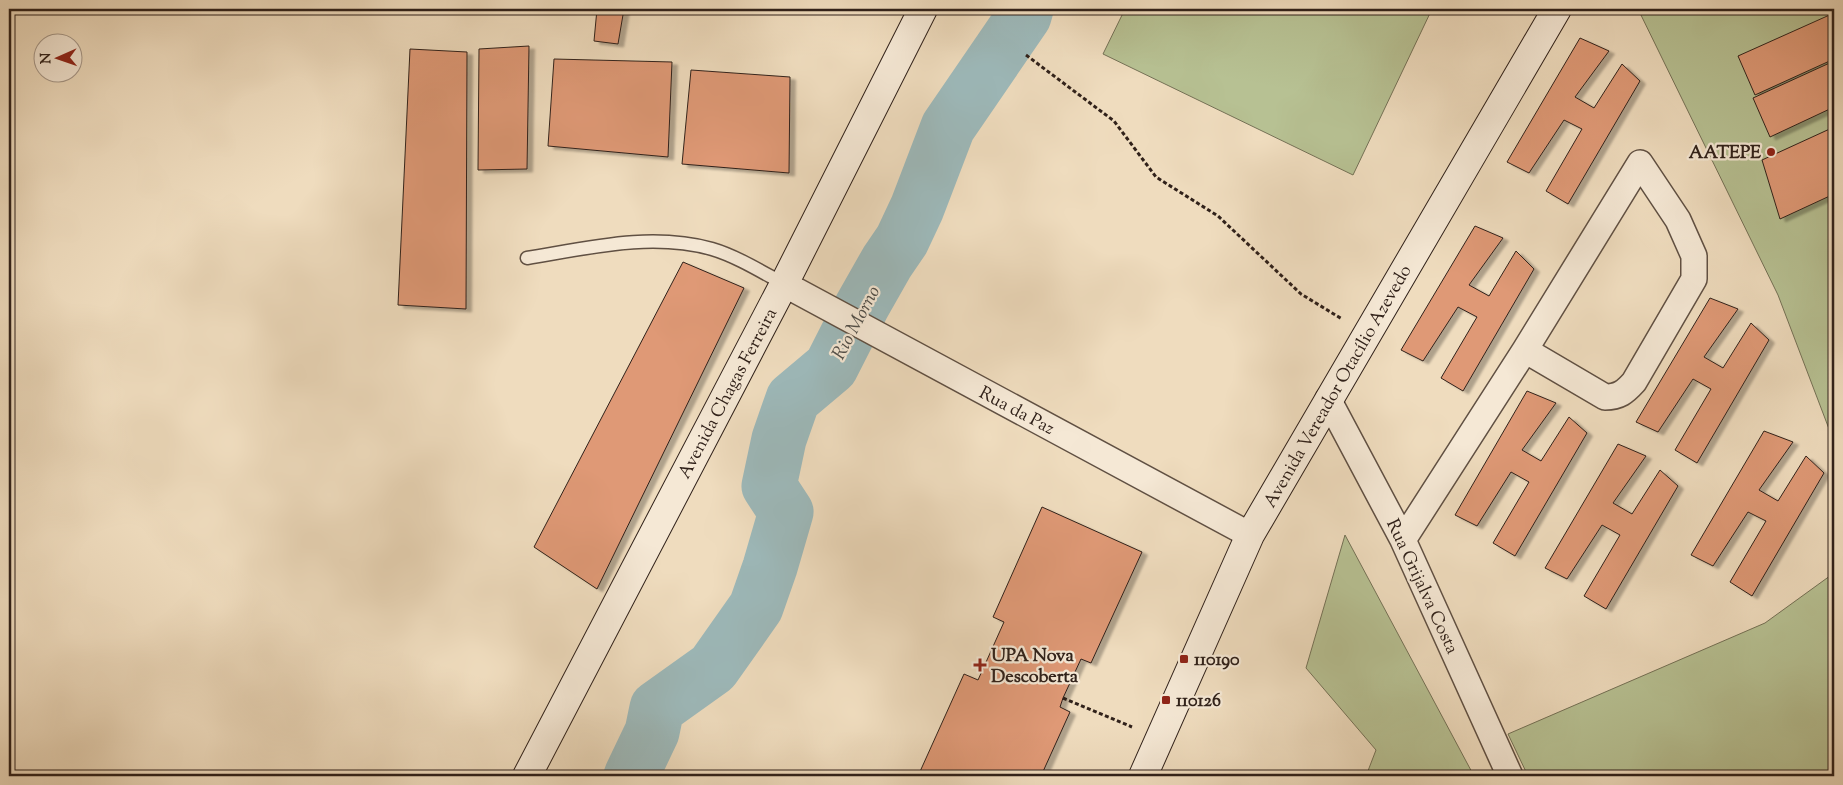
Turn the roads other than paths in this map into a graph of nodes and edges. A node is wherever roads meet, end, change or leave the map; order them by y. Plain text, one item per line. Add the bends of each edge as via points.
1 (923, 9) edge
2 (1557, 9) edge
3 (527, 258) dead end
4 (795, 290) junction
5 (1525, 350) junction
6 (1328, 399) junction
7 (1250, 535) junction
8 (1402, 540) junction
9 (527, 776) edge
10 (1143, 776) edge
11 (1510, 776) edge

1 - 4 main road, Avenida Chagas Ferreira
2 - 6 main road, Avenida Vereador Otacílio Azevedo
3 - 4 lane via 622,242 669,242 714,249
4 - 7 street, Rua da Paz
4 - 9 main road, Avenida Chagas Ferreira
5 - 5 street via 1615,203 1640,163 1678,220 1694,256 1694,279 1634,382 1616,397 1605,397
5 - 8 street
6 - 7 main road, Avenida Vereador Otacílio Azevedo
6 - 8 street, Rua Grijalva Costa
7 - 10 main road, Avenida Vereador Otacílio Azevedo
8 - 11 street, Rua Grijalva Costa

